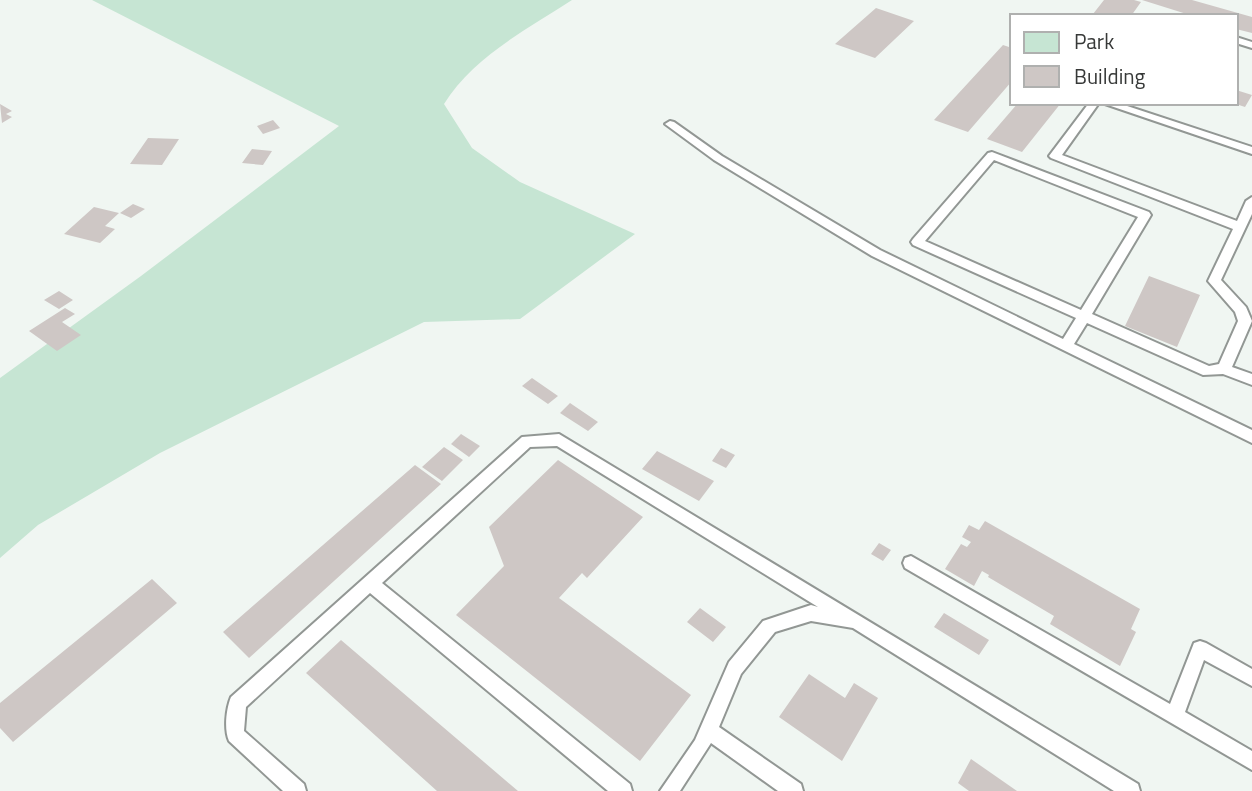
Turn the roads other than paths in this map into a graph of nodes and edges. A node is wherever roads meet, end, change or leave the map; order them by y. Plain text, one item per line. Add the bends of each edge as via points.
1 (1093, 105) edge
2 (1113, 105) edge
3 (670, 124) dead end
4 (1252, 151) edge
5 (1252, 201) edge
6 (1240, 227) junction
7 (1083, 316) junction
8 (1066, 346) junction
9 (1224, 369) junction
10 (1252, 380) edge
11 (1252, 437) edge
12 (911, 563) dead end
13 (370, 583) junction
14 (856, 621) junction
15 (1252, 678) edge
16 (1174, 716) junction
17 (708, 730) junction
18 (1252, 761) edge
19 (297, 791) edge
20 (623, 791) edge
21 (669, 791) edge
22 (794, 791) edge
23 (1131, 791) edge

1 - 6 lane via 1055,156
2 - 4 lane
3 - 8 lane via 876,253
5 - 6 lane
6 - 9 lane via 1214,281 1241,310 1245,321
7 - 7 lane via 1145,215 992,155 917,242
7 - 8 lane
7 - 9 lane via 1208,371
8 - 11 lane
9 - 10 lane
12 - 16 lane
13 - 14 lane via 527,441 559,440
13 - 19 lane via 237,704 235,736
13 - 20 lane
14 - 17 lane via 811,613 769,626 735,668
14 - 23 lane
15 - 16 lane via 1200,649
16 - 18 lane
17 - 21 lane
17 - 22 lane

